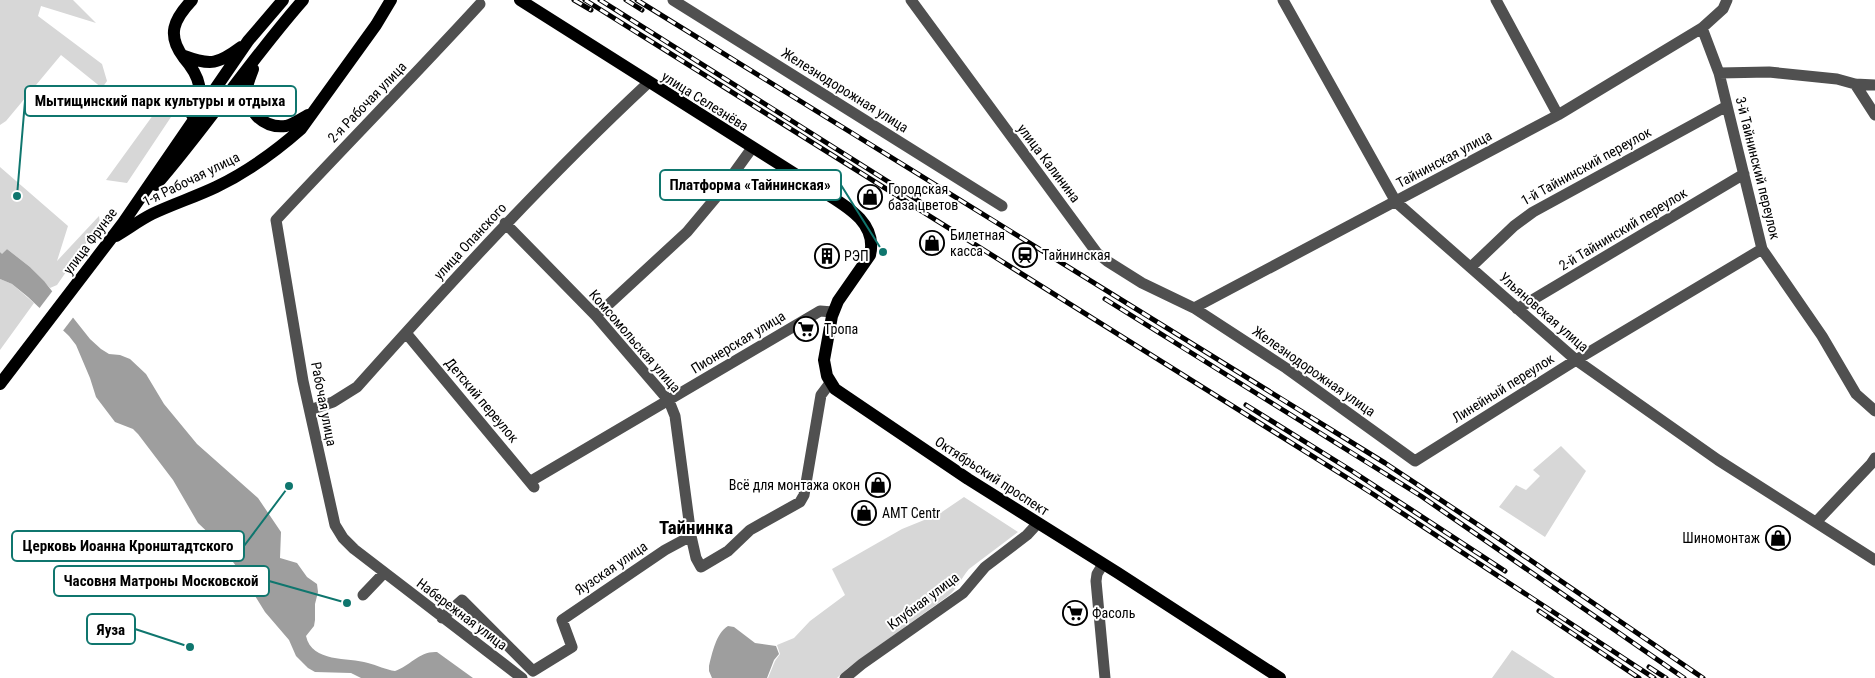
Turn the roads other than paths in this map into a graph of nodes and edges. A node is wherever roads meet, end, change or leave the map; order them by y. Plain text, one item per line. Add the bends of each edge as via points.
1 (192, 0) edge
2 (284, 0) edge
3 (303, 0) edge
4 (390, 0) edge
5 (520, 0) edge
6 (673, 0) edge
7 (912, 0) edge
8 (1283, 0) edge
9 (1496, 0) edge
10 (1727, 0) edge
11 (480, 4) dead end
12 (1702, 28) junction
13 (248, 41) junction
14 (260, 53) junction
15 (182, 55) junction
16 (1718, 70) junction
17 (648, 83) junction
18 (1855, 84) junction
19 (1875, 85) edge
20 (1727, 106) junction
21 (312, 112) junction
22 (1558, 115) junction
23 (1875, 115) edge
24 (183, 135) junction
25 (752, 148) junction
26 (1744, 174) junction
27 (1396, 202) junction
28 (135, 206) junction
29 (1002, 206) dead end
30 (276, 220) joint
31 (505, 224) junction
32 (110, 240) junction
33 (1762, 249) junction
34 (1471, 267) junction
35 (1194, 308) junction
36 (1517, 309) junction
37 (833, 312) junction
38 (596, 316) junction
39 (406, 332) junction
40 (1576, 360) junction
41 (830, 383) junction
42 (0, 384) edge
43 (669, 401) junction
44 (310, 410) junction
45 (1875, 410) edge
46 (1875, 458) edge
47 (1416, 461) joint
48 (532, 484) joint
49 (1817, 521) junction
50 (1038, 523) junction
51 (691, 536) junction
52 (1875, 560) edge
53 (1103, 564) junction
54 (384, 573) junction
55 (363, 595) dead end
56 (442, 618) junction
57 (849, 677) edge
58 (522, 678) edge
59 (1104, 678) edge
60 (1280, 678) edge

1 - 15 main road via 178,16 174,29 175,43
2 - 13 main road, улица Фрунзе
3 - 14 main road, улица Фрунзе
4 - 21 main road, 1-я Рабочая улица via 376,26
5 - 17 main road, улица Селезнёва
6 - 29 street, Железнодорожная улица
7 - 35 street, улица Калинина via 1097,252 1142,283
8 - 27 street, Ульяновская улица
9 - 22 street
10 - 12 street via 1723,9
11 - 30 street, 2-я Рабочая улица
12 - 16 street, 3-й Тайнинский переулок
12 - 22 street, Тайнинская улица
13 - 15 main road via 226,58 213,63
13 - 24 main road, улица Фрунзе
14 - 21 main road via 247,87 248,101 254,114 278,126 292,124
14 - 28 main road, улица Фрунзе via 185,152
15 - 24 main road via 195,73 199,86 197,104
16 - 18 street via 1769,72
16 - 20 street, 3-й Тайнинский переулок
17 - 25 main road, улица Селезнёва
17 - 31 street, улица Опанского
18 - 19 street
18 - 23 street
20 - 26 street, 3-й Тайнинский переулок
20 - 34 street, 1-й Тайнинский переулок via 1533,212
21 - 32 main road, 1-я Рабочая улица via 289,140 240,174 150,215
22 - 27 street, Тайнинская улица
24 - 28 main road, улица Фрунзе
25 - 37 main road, улица Селезнёва via 847,208 861,219 869,232 870,255
25 - 38 street via 686,232
26 - 33 street, 3-й Тайнинский переулок
26 - 36 street, 2-й Тайнинский переулок
27 - 34 street, Ульяновская улица
27 - 35 street, Тайнинская улица
28 - 32 main road, улица Фрунзе
30 - 44 street, Рабочая улица
31 - 38 street, Комсомольская улица
31 - 39 street, улица Опанского
32 - 42 main road, улица Фрунзе
33 - 40 street, Линейный переулок
33 - 45 street, 3-й Тайнинский переулок via 1822,336 1856,394
34 - 36 street, Ульяновская улица
35 - 47 street, Железнодорожная улица via 1286,368
36 - 40 street, Ульяновская улица
37 - 41 main road via 824,360
37 - 43 street, Пионерская улица via 820,310
38 - 43 street, Комсомольская улица
39 - 44 street, улица Опанского via 357,388 333,402
39 - 48 street, Детский переулок
40 - 47 street, Линейный переулок
40 - 49 street, Ульяновская улица via 1718,460
41 - 50 main road, Октябрьский проспект via 866,411
41 - 51 street via 821,395 802,499 750,530 728,550 701,567
43 - 48 street, Пионерская улица
43 - 51 street, Комсомольская улица via 675,416
44 - 54 street, Рабочая улица via 335,525 354,549
46 - 49 street
49 - 52 street, Ульяновская улица
50 - 53 main road, Октябрьский проспект
50 - 57 street, Клубная улица via 985,568 963,593
51 - 56 street, Яузская улица via 562,620 572,647 533,671 462,600
53 - 59 street via 1096,581
53 - 60 main road, Октябрьский проспект
54 - 55 street
54 - 56 street, Набережная улица
56 - 58 street, Набережная улица

